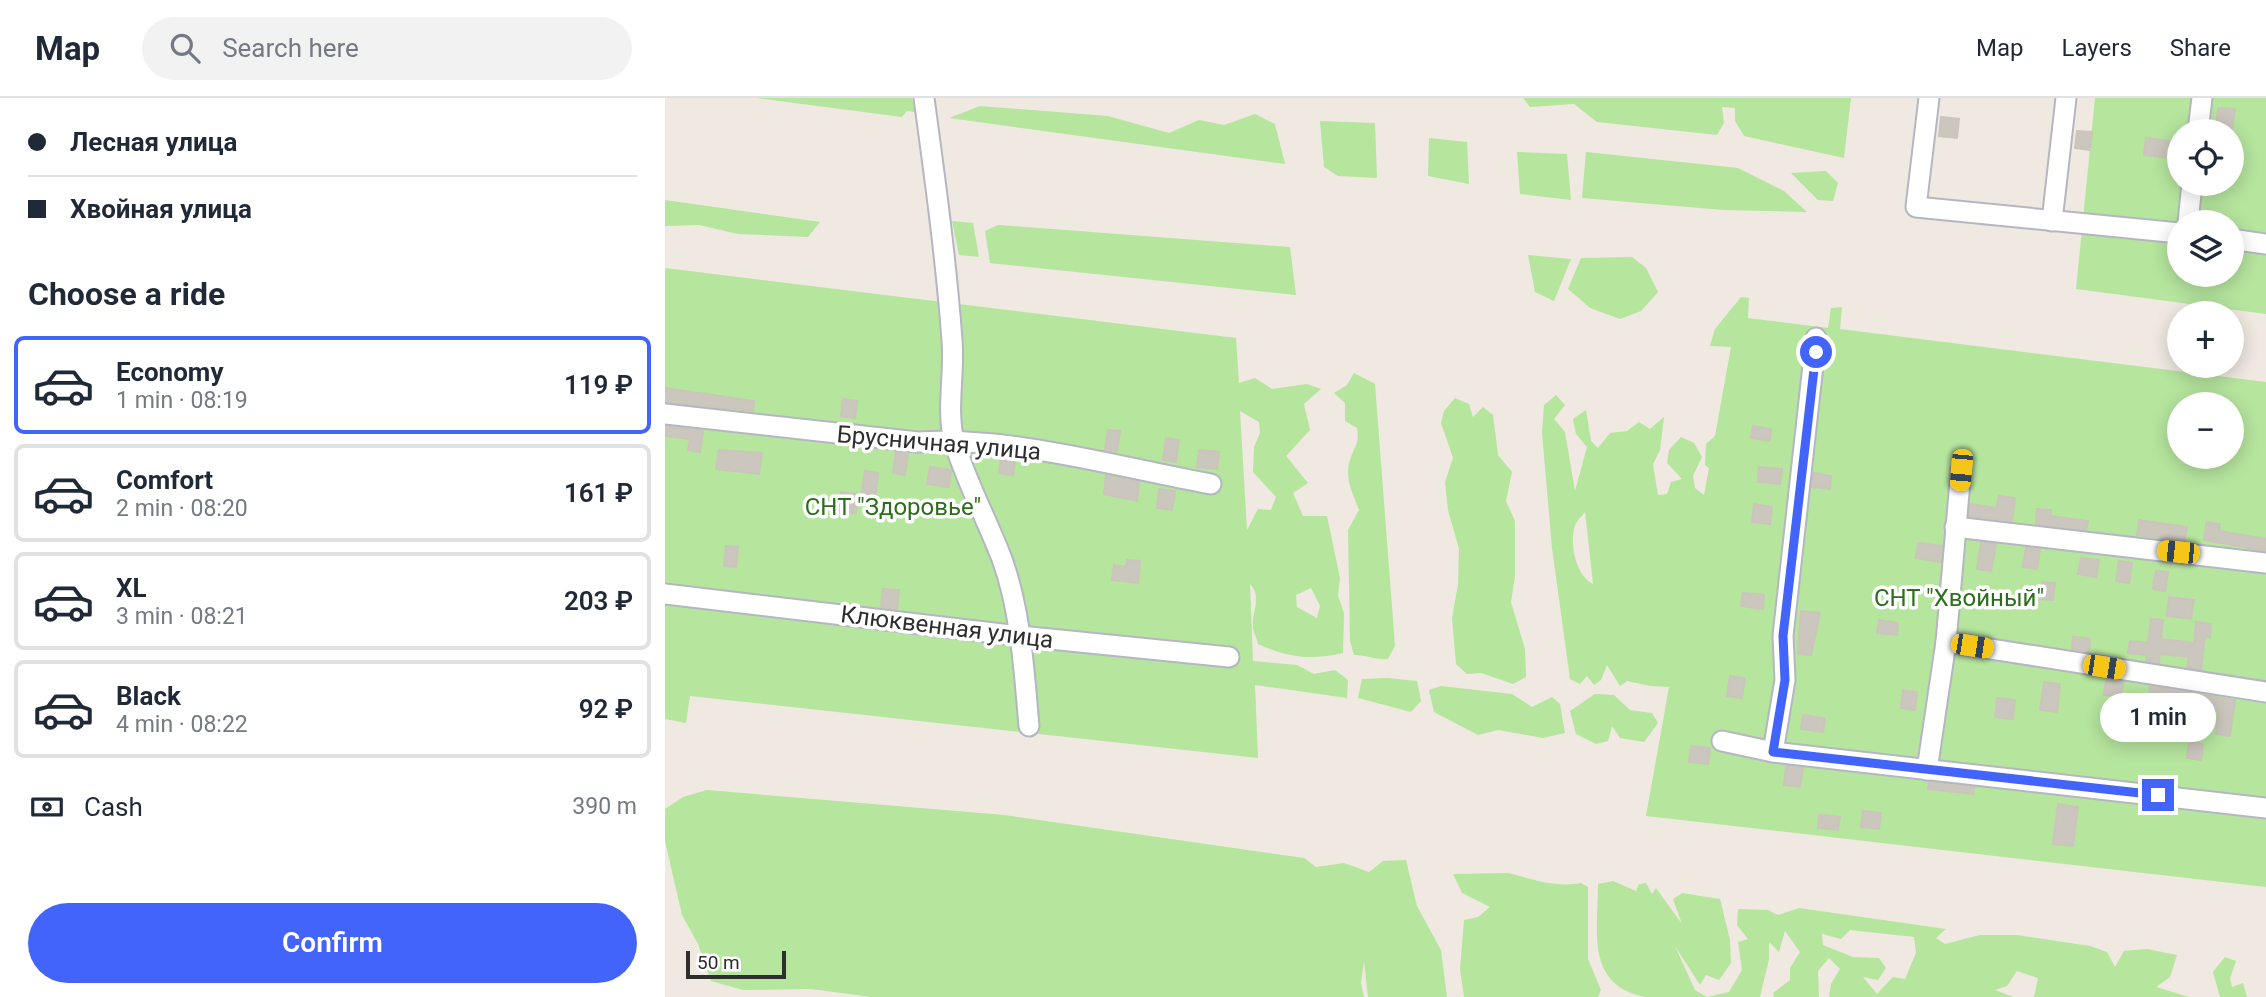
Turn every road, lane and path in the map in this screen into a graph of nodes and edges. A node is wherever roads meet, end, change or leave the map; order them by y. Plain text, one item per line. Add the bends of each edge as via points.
1 (924, 98) edge
2 (1929, 98) edge
3 (2066, 98) edge
4 (2202, 98) edge
5 (2199, 119) edge
6 (2052, 221) junction
7 (2167, 232) edge
8 (2244, 241) edge
9 (2266, 244) edge
10 (1816, 338) dead end
11 (665, 414) edge
12 (954, 440) junction
13 (1961, 470) dead end
14 (1211, 484) dead end
15 (1955, 527) junction
16 (2266, 563) edge
17 (665, 594) edge
18 (1020, 636) junction
19 (1945, 642) junction
20 (1229, 657) dead end
21 (2266, 692) edge
22 (1029, 726) dead end
23 (1722, 741) dead end
24 (1773, 752) junction
25 (1927, 770) junction
26 (2266, 808) edge

1 - 12 street via 948,281
2 - 6 street via 1916,207
3 - 6 street
4 - 5 street
6 - 7 street
8 - 9 street
10 - 24 street via 1783,636 1785,680
11 - 12 street, Брусничная улица via 918,442
12 - 14 street, Брусничная улица
12 - 18 street via 1003,560
13 - 15 street
15 - 16 street
15 - 19 street
17 - 18 street, Клюквенная улица
18 - 20 street, Клюквенная улица
18 - 22 street
19 - 21 street
19 - 25 street
23 - 24 street
24 - 25 street
25 - 26 street

